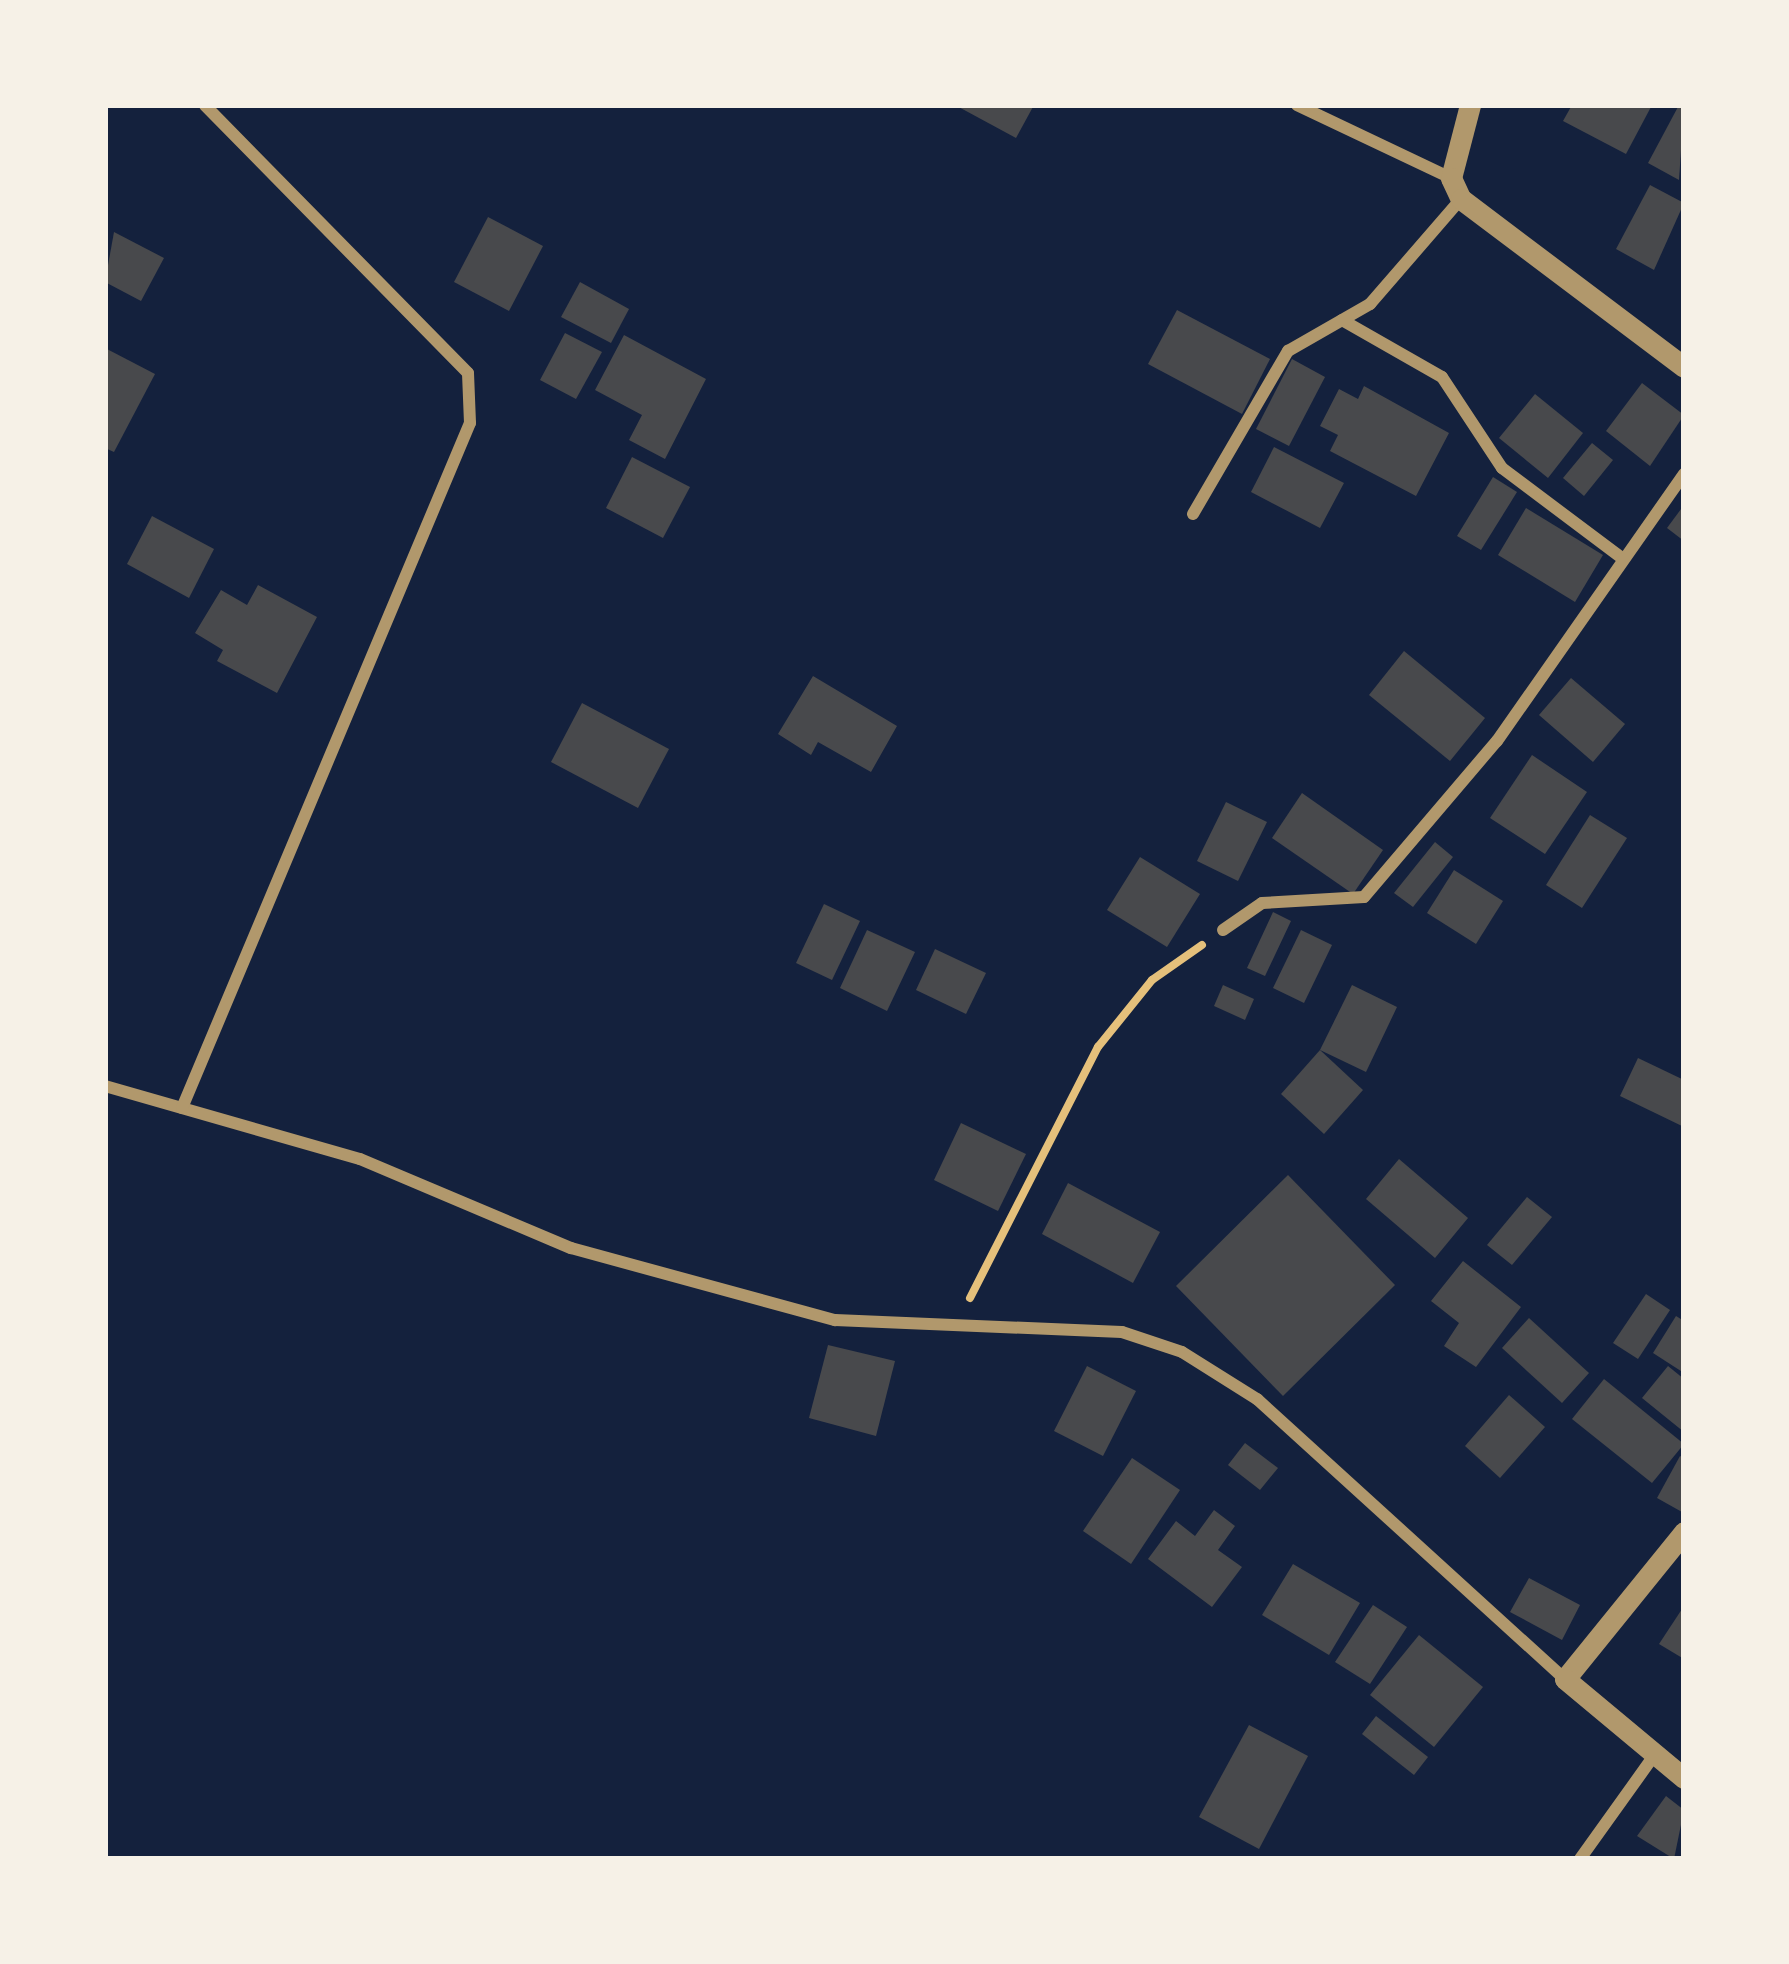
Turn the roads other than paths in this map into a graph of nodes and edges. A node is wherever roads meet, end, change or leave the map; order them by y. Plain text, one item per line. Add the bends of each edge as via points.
1 (1297, 105) edge
2 (1470, 105) edge
3 (208, 106) edge
4 (1456, 189) junction
5 (1342, 320) junction
6 (1684, 367) edge
7 (1684, 474) edge
8 (1193, 514) dead end
9 (1623, 559) junction
10 (1223, 930) road end
11 (105, 1086) edge
12 (182, 1108) junction
13 (1684, 1532) edge
14 (1565, 1678) junction
15 (1653, 1757) junction
16 (1684, 1778) edge
17 (1580, 1859) edge

1 - 4 street
2 - 4 street
3 - 12 street via 468,373 470,423
4 - 5 street via 1370,304
4 - 6 street
5 - 8 street via 1288,351
5 - 9 street via 1442,377 1502,468
7 - 9 street
9 - 10 street via 1497,741 1364,897 1262,903
11 - 12 street
12 - 14 street via 359,1159 571,1248 836,1320 1122,1332 1182,1352 1257,1399
13 - 14 street
14 - 15 street
15 - 16 street
15 - 17 street

